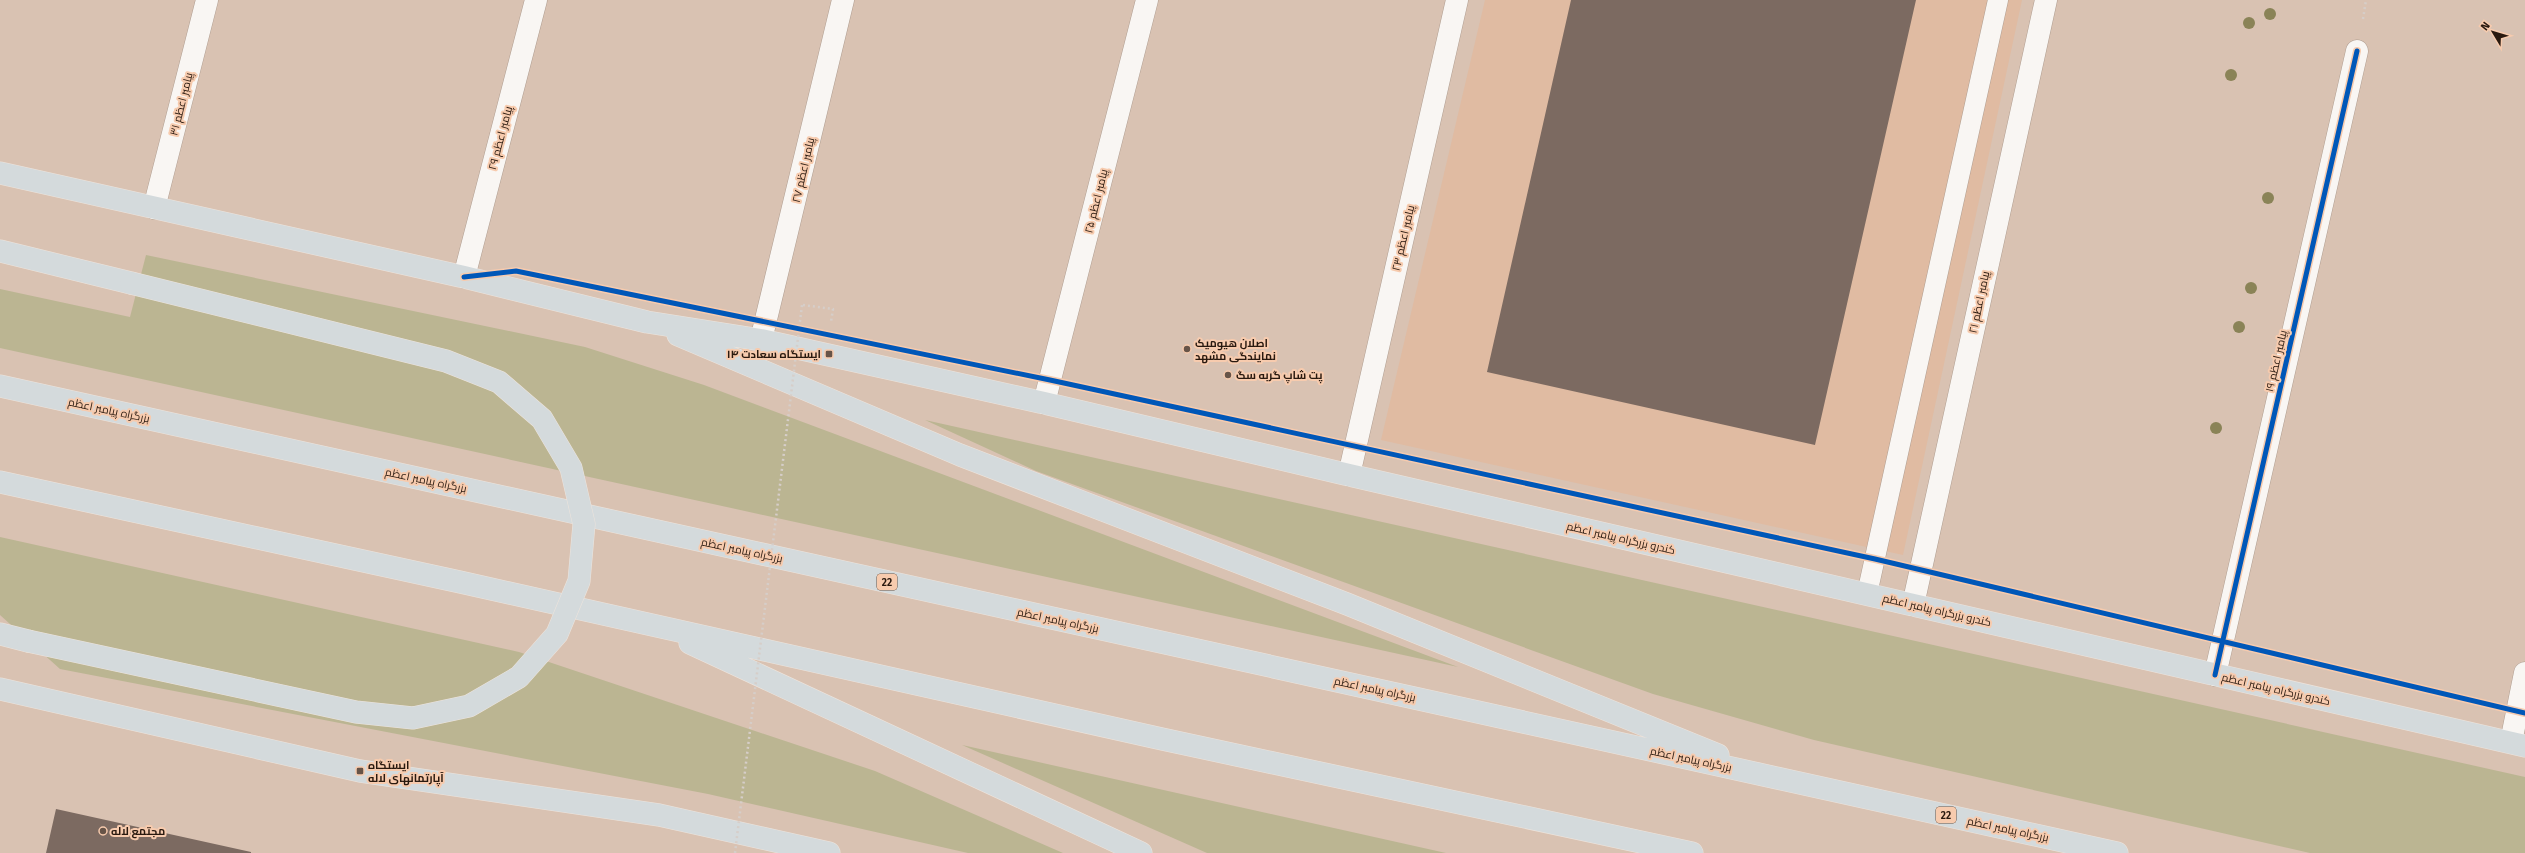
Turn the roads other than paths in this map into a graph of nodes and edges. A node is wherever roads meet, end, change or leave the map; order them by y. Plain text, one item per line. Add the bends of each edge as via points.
1 (207, 0) edge
2 (536, 0) edge
3 (843, 0) edge
4 (1147, 0) edge
5 (1457, 0) edge
6 (1998, 0) edge
7 (2046, 0) edge
8 (2357, 51) dead end
9 (0, 173) edge
10 (154, 208) junction
11 (0, 251) edge
12 (464, 277) junction
13 (647, 322) junction
14 (764, 330) junction
15 (0, 386) edge
16 (1044, 403) junction
17 (1349, 475) junction
18 (0, 482) edge
19 (1867, 594) junction
20 (1913, 605) junction
21 (651, 625) junction
22 (0, 634) edge
23 (2525, 673) edge
24 (2215, 675) junction
25 (0, 689) edge
26 (2518, 744) edge
27 (1774, 778) junction
28 (829, 853) edge
29 (1141, 853) edge
30 (1692, 853) edge
31 (2117, 853) edge

1 - 10 street, پیامبر اعظم ۳۱
2 - 12 street, پیامبر اعظم ۲۹
3 - 14 street, پیامبر اعظم ۲۷
4 - 16 street, پیامبر اعظم ۲۵
5 - 17 street, پیامبر اعظم ۲۳
6 - 19 lane
7 - 20 street, پیامبر اعظم ۲۱
8 - 24 street, پیامبر اعظم ۱۹
9 - 10 highway
10 - 12 highway
11 - 22 highway, bridge via 446,361 499,382 542,419 571,468 584,524 579,581 556,634 519,677 469,706 413,718 356,712
12 - 13 highway
13 - 14 highway, کندرو بزرگراه پیامبر اعظم
13 - 27 highway via 960,455 1347,604
14 - 16 highway, کندرو بزرگراه پیامبر اعظم
15 - 27 highway, بزرگراه پیامبر اعظم / 22
16 - 17 highway, کندرو بزرگراه پیامبر اعظم
17 - 19 highway, کندرو بزرگراه پیامبر اعظم
18 - 21 highway
19 - 20 highway, کندرو بزرگراه پیامبر اعظم
20 - 24 highway, کندرو بزرگراه پیامبر اعظم
21 - 29 highway
21 - 30 highway via 1162,739
23 - 26 street
24 - 26 highway, کندرو بزرگراه پیامبر اعظم
25 - 28 highway via 360,771 659,815
27 - 31 highway, بزرگراه پیامبر اعظم / 22

